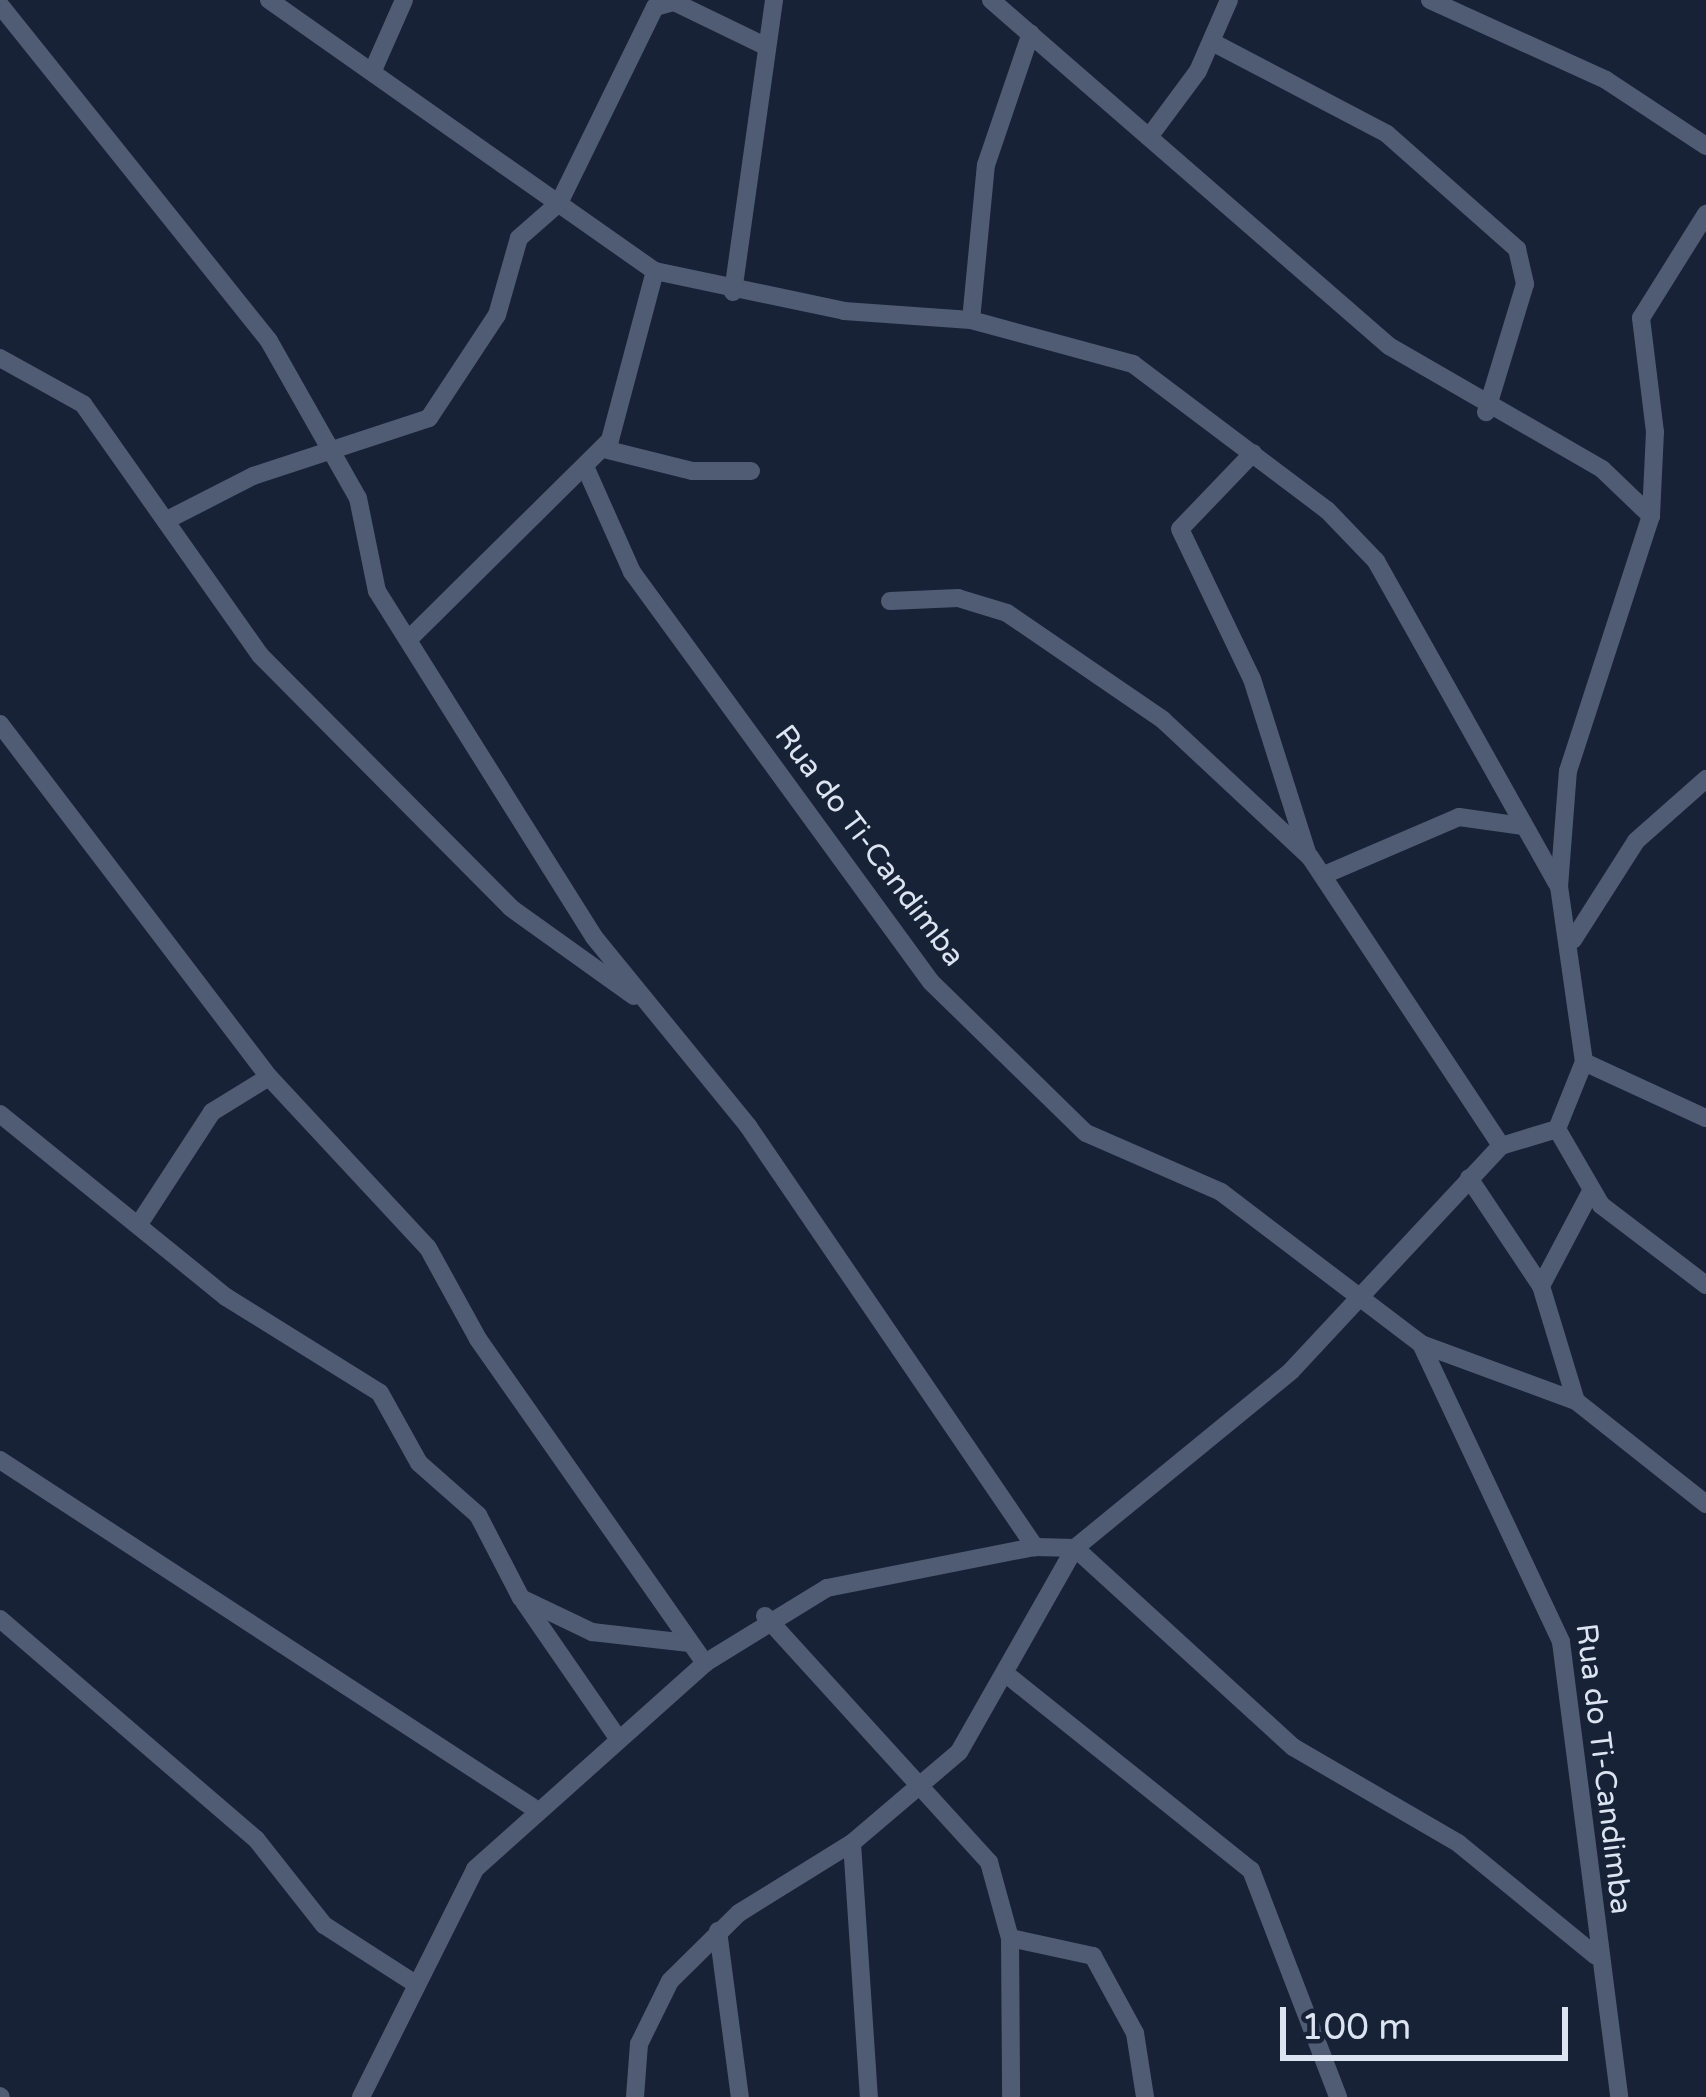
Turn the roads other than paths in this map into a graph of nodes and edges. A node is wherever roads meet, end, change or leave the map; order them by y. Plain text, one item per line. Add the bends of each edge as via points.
1 (269, 0) edge
2 (404, 0) edge
3 (774, 0) edge
4 (991, 0) edge
5 (1229, 0) edge
6 (1430, 0) edge
7 (1492, 0) edge
8 (0, 5) edge
9 (1493, 24) junction
10 (1031, 33) junction
11 (1214, 43) junction
12 (765, 46) junction
13 (374, 68) junction
14 (1152, 133) junction
15 (1706, 146) edge
16 (559, 202) junction
17 (1706, 214) edge
18 (655, 271) junction
19 (733, 292) junction
20 (971, 320) junction
21 (0, 358) edge
22 (1486, 412) junction
23 (331, 449) junction
24 (604, 449) junction
25 (1253, 453) junction
26 (587, 471) junction
27 (751, 471) dead end
28 (1651, 516) junction
29 (169, 520) junction
30 (890, 601) dead end
31 (411, 638) junction
32 (0, 724) edge
33 (1706, 779) edge
34 (1523, 826) junction
35 (1310, 857) junction
36 (1324, 875) junction
37 (1559, 887) junction
38 (1573, 940) junction
39 (648, 1005) junction
40 (1584, 1062) junction
41 (269, 1076) junction
42 (1706, 1118) edge
43 (3, 1123) edge
44 (1557, 1129) junction
45 (1502, 1146) junction
46 (1469, 1178) junction
47 (1590, 1192) junction
48 (141, 1221) junction
49 (1706, 1285) edge
50 (1541, 1286) junction
51 (1364, 1293) junction
52 (1421, 1344) junction
53 (1576, 1401) junction
54 (0, 1460) edge
55 (1706, 1504) edge
56 (1035, 1547) junction
57 (1075, 1548) junction
58 (521, 1598) junction
59 (765, 1616) junction
60 (0, 1619) edge
61 (689, 1643) junction
62 (705, 1663) junction
63 (1011, 1678) junction
64 (617, 1737) junction
65 (925, 1785) junction
66 (532, 1807) junction
67 (852, 1844) junction
68 (718, 1931) junction
69 (1010, 1938) junction
70 (1596, 1956) junction
71 (411, 1981) junction
72 (361, 2097) edge
73 (634, 2097) edge
74 (740, 2097) edge
75 (869, 2097) edge
76 (1011, 2097) edge
77 (1145, 2097) edge
78 (1338, 2097) edge
79 (1619, 2097) edge

1 - 13 street
2 - 13 street
3 - 12 street
4 - 10 street
5 - 11 street
6 - 9 street
7 - 9 street
8 - 23 street via 242,303
9 - 15 street
10 - 14 street
10 - 20 street via 986,165
11 - 14 street
11 - 22 street via 1387,134 1517,249 1525,284
12 - 16 street via 674,2 655,7
12 - 19 street
13 - 16 street
14 - 22 street via 1373,333
16 - 18 street
16 - 23 street via 519,238 497,315 430,418 392,439
17 - 28 street via 1641,318 1655,432
18 - 19 street
18 - 24 street
19 - 20 street
20 - 25 street via 1133,364
21 - 29 street via 83,404
22 - 28 street via 1603,470
23 - 29 street
23 - 31 street via 358,498 366,570
24 - 26 street
24 - 27 street via 692,471
25 - 34 street via 1376,562
25 - 35 street via 1180,529 1252,679
26 - 31 street
26 - 51 street, Rua do Ti-Candimba via 632,572 931,982 1086,1133 1221,1192
28 - 37 street via 1568,771
29 - 39 street via 260,655 521,917
30 - 35 street via 958,598 1046,636 1163,720
31 - 39 street
32 - 41 street
33 - 38 street via 1636,841
34 - 36 street via 1459,817
34 - 37 street
35 - 36 street
36 - 45 street
37 - 38 street
38 - 40 street
39 - 56 street via 748,1126
40 - 42 street
40 - 44 street
41 - 48 street via 212,1112
41 - 61 street via 428,1248
43 - 48 street
44 - 45 street
44 - 47 street
45 - 46 street
46 - 50 street
46 - 51 street
47 - 49 street
47 - 50 street
48 - 58 street via 226,1297 380,1393 418,1462 478,1516
50 - 53 street
51 - 52 street, Rua do Ti-Candimba
51 - 57 street via 1292,1371
52 - 53 street
52 - 70 street, Rua do Ti-Candimba via 1562,1642
53 - 55 street
54 - 66 street
56 - 57 street
56 - 59 street via 827,1588
57 - 63 street
57 - 70 street via 1293,1747 1442,1832
58 - 61 street via 592,1632
58 - 64 street
59 - 62 street
59 - 65 street
60 - 71 street via 256,1840 324,1924
61 - 62 street
62 - 64 street
63 - 65 street
63 - 78 street via 1251,1870
64 - 66 street
65 - 67 street
65 - 69 street via 989,1862
66 - 71 street via 475,1869
67 - 68 street
67 - 75 street
68 - 73 street via 650,2014
68 - 74 street
69 - 76 street
69 - 77 street via 1093,1956 1135,2033
70 - 79 street, Rua do Ti-Candimba
71 - 72 street

